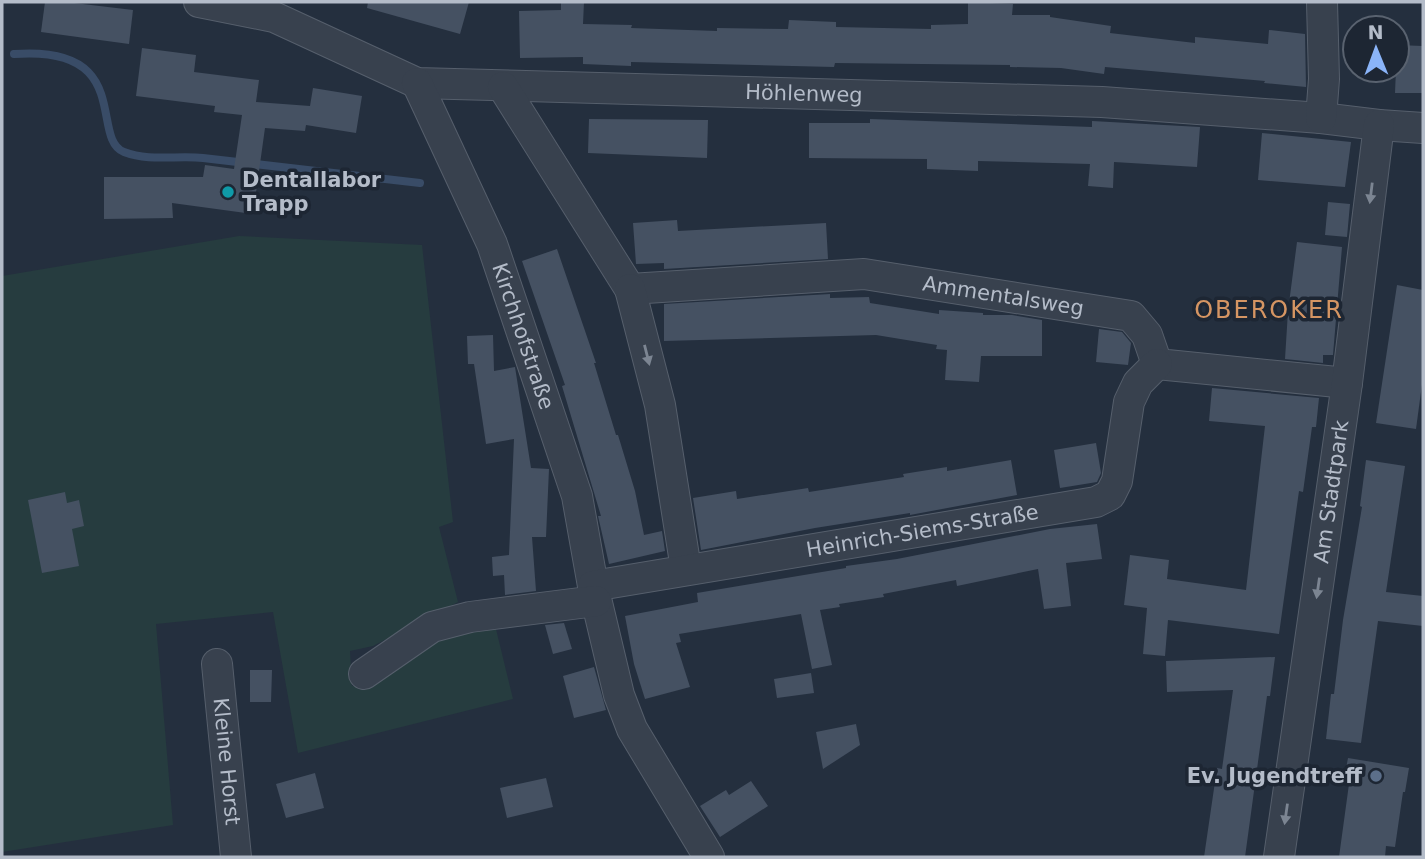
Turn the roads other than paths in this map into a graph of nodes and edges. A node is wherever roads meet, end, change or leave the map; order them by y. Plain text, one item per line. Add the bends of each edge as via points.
1 (198, 2) edge
2 (1322, 2) edge
3 (272, 10) edge
4 (416, 83) junction
5 (503, 87) junction
6 (1321, 117) junction
7 (1379, 125) junction
8 (1423, 128) edge
9 (630, 289) junction
10 (1157, 364) junction
11 (1347, 383) junction
12 (686, 569) junction
13 (594, 594) junction
14 (217, 664) dead end
15 (364, 674) dead end
16 (236, 857) edge
17 (709, 857) edge
18 (1279, 857) edge

1 - 3 street, Höhlenweg
2 - 6 street
3 - 4 street, Höhlenweg
4 - 5 street, Höhlenweg
4 - 13 street, Kirchhofstraße via 492,244 578,496
5 - 6 street, Höhlenweg via 1102,102
5 - 9 street
6 - 7 street, Höhlenweg
7 - 8 street, Höhlenweg
7 -> 11 street, Am Stadtpark
9 - 10 street, Ammentalsweg via 864,274 1131,316 1147,335
9 -> 12 street via 660,405
10 - 11 street
10 - 12 street, Heinrich-Siems-Straße via 1138,383 1129,402 1117,481 1110,495 1096,502
11 -> 18 street, Am Stadtpark
12 - 13 street, Heinrich-Siems-Straße
13 - 15 street via 432,627
13 - 17 street, Kirchhofstraße via 632,729
14 - 16 street, Kleine Horst

